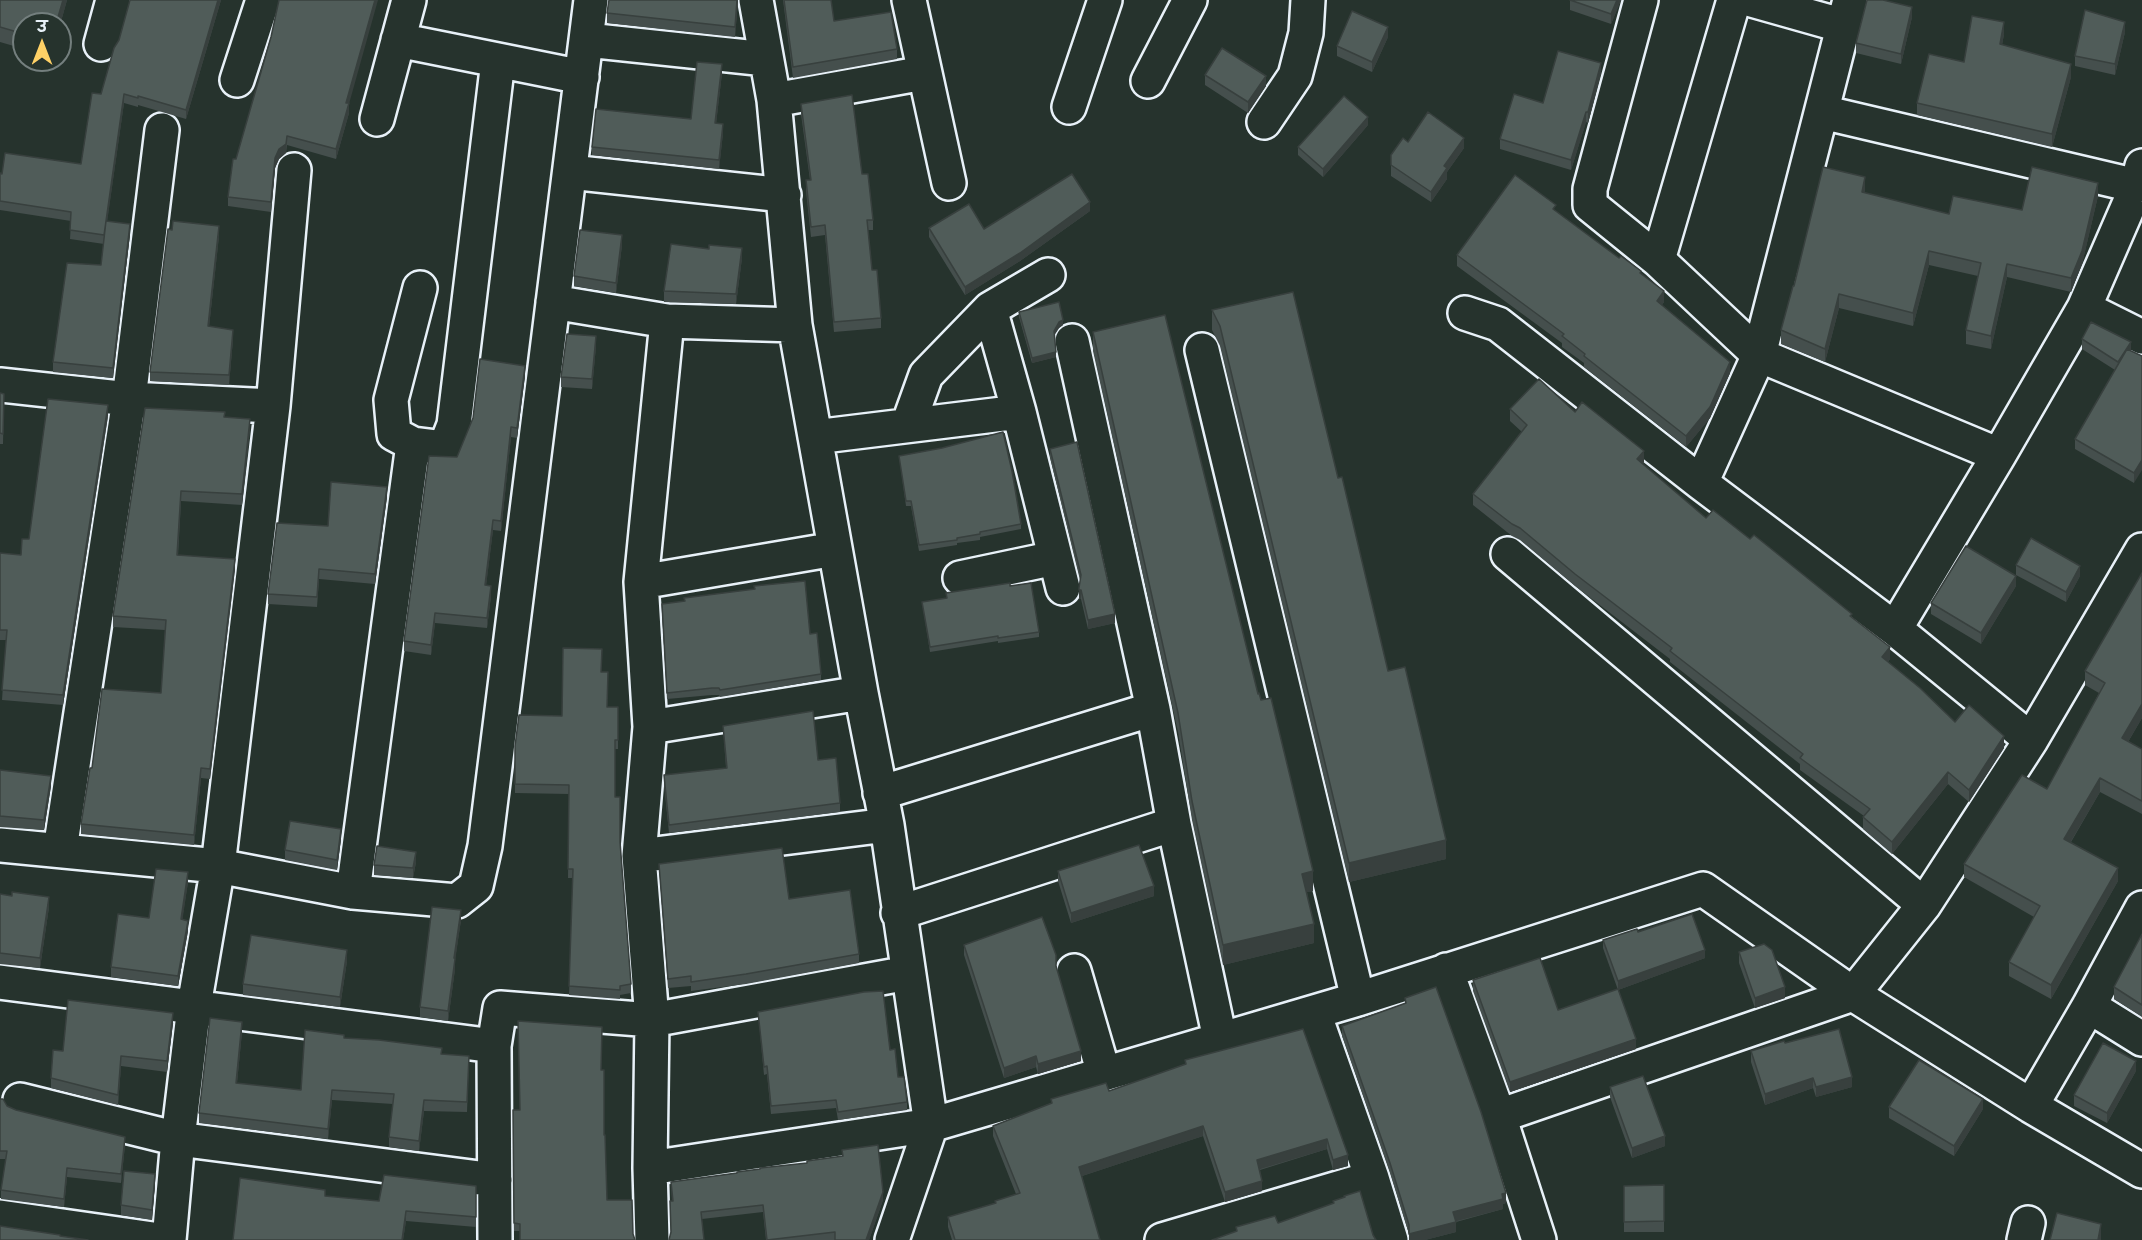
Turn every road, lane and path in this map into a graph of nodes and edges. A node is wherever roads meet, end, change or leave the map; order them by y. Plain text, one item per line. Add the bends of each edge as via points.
1 (113, 0) edge
2 (262, 0) edge
3 (409, 0) edge
4 (591, 0) edge
5 (756, 0) edge
6 (909, 0) edge
7 (1105, 0) edge
8 (1190, 0) edge
9 (1308, 0) edge
10 (1641, 0) edge
11 (1734, 0) edge
12 (1752, 0) edge
13 (1847, 13) edge
14 (398, 40) junction
15 (586, 40) junction
16 (101, 44) dead end
17 (766, 59) junction
18 (498, 61) junction
19 (924, 73) junction
20 (582, 77) junction
21 (237, 80) dead end
22 (1148, 81) dead end
23 (774, 100) junction
24 (1069, 107) dead end
25 (1821, 112) junction
26 (377, 118) dead end
27 (1264, 122) dead end
28 (162, 130) dead end
29 (294, 170) dead end
30 (570, 172) junction
31 (2139, 176) edge
32 (949, 183) dead end
33 (784, 195) junction
34 (1658, 260) junction
35 (1048, 275) dead end
36 (420, 288) dead end
37 (553, 302) junction
38 (2084, 308) junction
39 (990, 309) junction
40 (1465, 313) dead end
41 (667, 321) junction
42 (795, 325) junction
43 (2142, 337) edge
44 (1072, 341) dead end
45 (1202, 350) dead end
46 (1759, 355) junction
47 (0, 385) edge
48 (129, 399) junction
49 (273, 406) junction
50 (1019, 412) junction
51 (908, 425) junction
52 (815, 437) junction
53 (413, 444) junction
54 (1999, 455) junction
55 (1701, 483) junction
56 (835, 549) junction
57 (2142, 550) edge
58 (1508, 554) dead end
59 (960, 578) dead end
60 (641, 582) junction
61 (1895, 629) junction
62 (861, 693) junction
63 (1153, 709) junction
64 (650, 727) junction
65 (2031, 740) junction
66 (880, 793) junction
67 (1174, 824) junction
68 (887, 825) junction
69 (0, 845) edge
70 (60, 850) junction
71 (639, 855) junction
72 (218, 866) junction
73 (352, 892) junction
74 (1924, 905) junction
75 (2142, 908) edge
76 (898, 913) junction
77 (1446, 970) junction
78 (1074, 971) dead end
79 (908, 973) junction
80 (0, 982) edge
81 (1853, 994) junction
82 (1358, 999) junction
83 (194, 1006) junction
84 (2089, 1006) junction
85 (1314, 1013) junction
86 (652, 1020) junction
87 (1220, 1039) junction
88 (2142, 1039) edge
89 (494, 1046) junction
90 (1104, 1074) junction
91 (20, 1100) dead end
92 (2031, 1106) junction
93 (1498, 1116) junction
94 (931, 1125) junction
95 (178, 1139) junction
96 (650, 1168) junction
97 (2142, 1171) edge
98 (1372, 1178) junction
99 (495, 1180) junction
100 (0, 1217) edge
101 (160, 1240) edge
102 (169, 1240) edge
103 (495, 1240) edge
104 (652, 1240) edge
105 (892, 1240) edge
106 (1162, 1240) edge
107 (1391, 1240) edge
108 (1539, 1240) edge

1 - 16 street
2 - 21 street
3 - 14 street
4 - 15 street
5 - 17 street
6 - 19 street
7 - 24 street
8 - 22 street
9 - 27 street via 1306,33 1295,76
10 - 34 street via 1590,189 1590,204
11 - 34 street
12 - 13 street
13 - 25 street
14 - 18 street
14 - 26 street
15 - 17 street
15 - 20 street
17 - 23 street
18 - 20 street
18 - 53 street via 454,425 445,448
19 - 23 street
19 - 32 street
20 - 30 street
23 - 33 street
25 - 31 street
25 - 46 street
28 - 48 street
29 - 49 street
30 - 33 street
30 - 37 street
31 - 38 street
33 - 42 street
34 - 46 street
35 - 39 street
36 - 53 street via 391,400 394,434
37 - 41 street
37 - 73 street via 485,846 476,886 457,901
38 - 43 street
38 - 54 street
39 - 50 street
39 - 51 street via 926,375
40 - 55 street via 1498,324
41 - 42 street
41 - 60 street
42 - 52 street
44 - 63 street
45 - 82 street
46 - 54 street
46 - 55 street
47 - 48 street
48 - 49 street
48 - 70 street
49 - 72 street
50 - 51 street
50 - 59 street via 1059,573
51 - 52 street
52 - 56 street
53 - 73 street
54 - 61 street
55 - 61 street
56 - 60 street
56 - 62 street
57 - 65 street
58 - 74 street
60 - 64 street
61 - 65 street
62 - 64 street
62 - 66 street
63 - 66 street
63 - 67 street
64 - 71 street
65 - 74 street
66 - 68 street
67 - 76 street
67 - 87 street
68 - 71 street
68 - 76 street
69 - 70 street
70 - 72 street
71 - 86 street
72 - 73 street
72 - 83 street
74 - 81 street
75 - 84 street
76 - 79 street
77 - 81 street via 1703,889
77 - 82 street
77 - 93 street
78 - 90 street
79 - 86 street
79 - 94 street
80 - 83 street
81 - 92 street
81 - 93 street
82 - 85 street
83 - 89 street
83 - 95 street
84 - 88 street
84 - 92 street
85 - 87 street
85 - 98 street
86 - 89 street via 500,1008
86 - 96 street
87 - 90 street
89 - 99 street
90 - 94 street
91 - 95 street
92 - 97 street
93 - 108 street
94 - 96 street
94 - 105 street
95 - 99 street
95 - 102 street
96 - 104 street
98 - 106 street
98 - 107 street
99 - 103 street
100 - 101 street

